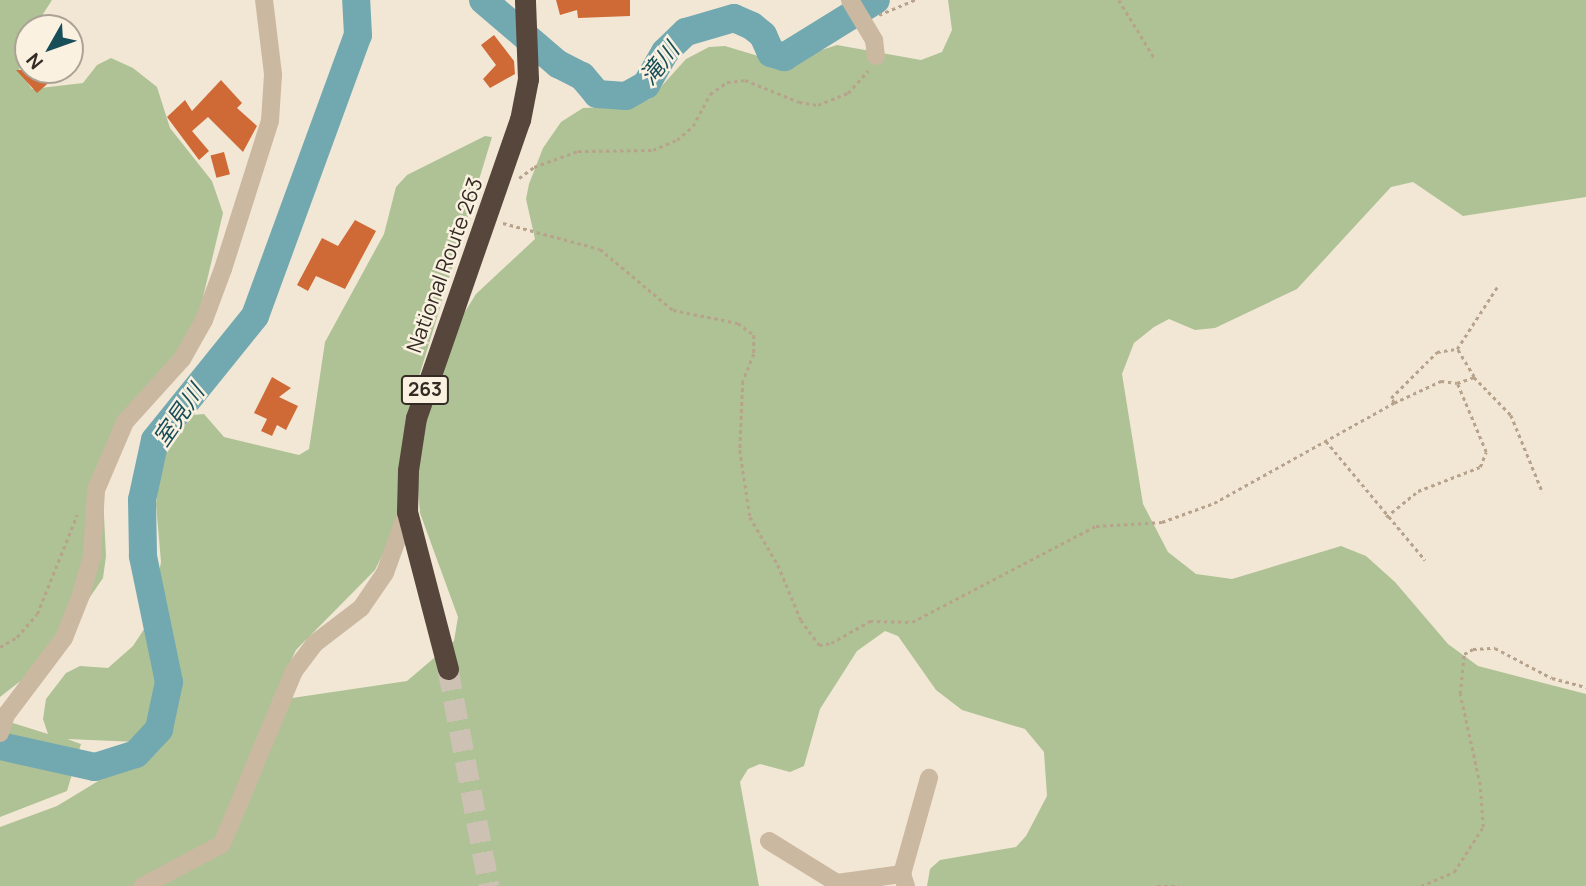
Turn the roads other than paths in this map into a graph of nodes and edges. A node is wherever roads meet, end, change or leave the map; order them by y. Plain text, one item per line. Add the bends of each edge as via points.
1 (264, 0) edge
2 (525, 0) edge
3 (850, 0) edge
4 (876, 56) road end
5 (407, 512) junction
6 (448, 669) tunnel mouth
7 (0, 733) edge
8 (929, 778) dead end
9 (769, 841) dead end
10 (904, 880) edge
11 (144, 886) edge

1 - 7 street via 273,75 270,121 204,320 182,359 125,422 96,490 92,556 69,635 6,715
2 - 5 highway, National Route 263 / 263 via 528,79 520,120 416,418
3 - 4 street via 864,20
5 - 6 highway, National Route 263 / 263
5 - 11 street via 384,573 361,608 314,644 294,671 222,844
8 - 10 street
9 - 10 street via 837,883

